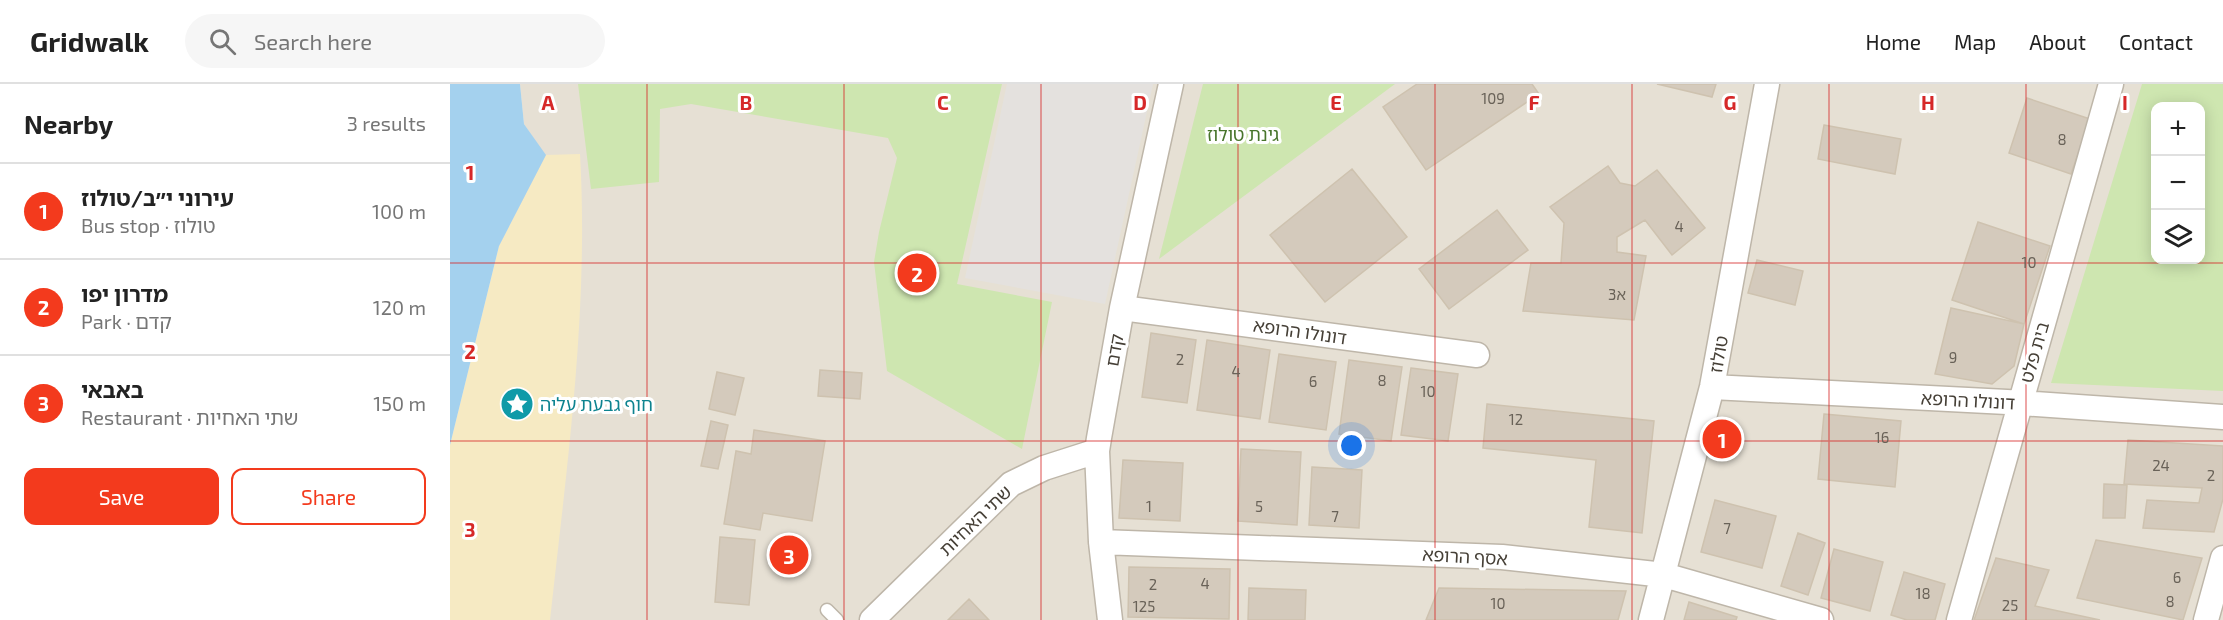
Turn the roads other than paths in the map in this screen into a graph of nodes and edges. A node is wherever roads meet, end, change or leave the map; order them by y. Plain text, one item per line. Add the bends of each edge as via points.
1 (1171, 84) edge
2 (1767, 84) edge
3 (2111, 84) edge
4 (1122, 308) junction
5 (1477, 356) dead end
6 (1712, 387) junction
7 (2019, 403) junction
8 (2223, 417) edge
9 (1097, 450) junction
10 (1101, 542) junction
11 (2223, 558) edge
12 (1664, 575) junction
13 (827, 610) dead end
14 (837, 620) edge
15 (873, 620) edge
16 (1110, 620) edge
17 (1651, 620) edge
18 (1821, 620) edge
19 (1959, 620) edge
20 (2206, 620) edge

1 - 4 street, קדם
2 - 6 street, טולוז
3 - 7 street, בית פלט
4 - 5 street, דונולו הרופא
4 - 9 street, קדם
6 - 7 street, דונולו הרופא
6 - 12 street, טולוז
7 - 8 street, דונולו הרופא
7 - 19 street, בית פלט
9 - 10 street, קדם
9 - 15 street, שתי האחיות via 1011,484
10 - 12 street, אסף הרופא via 1502,557
10 - 16 street, קדם
11 - 20 street
12 - 17 street, טולוז
12 - 18 street, אסף הרופא
13 - 14 lane

